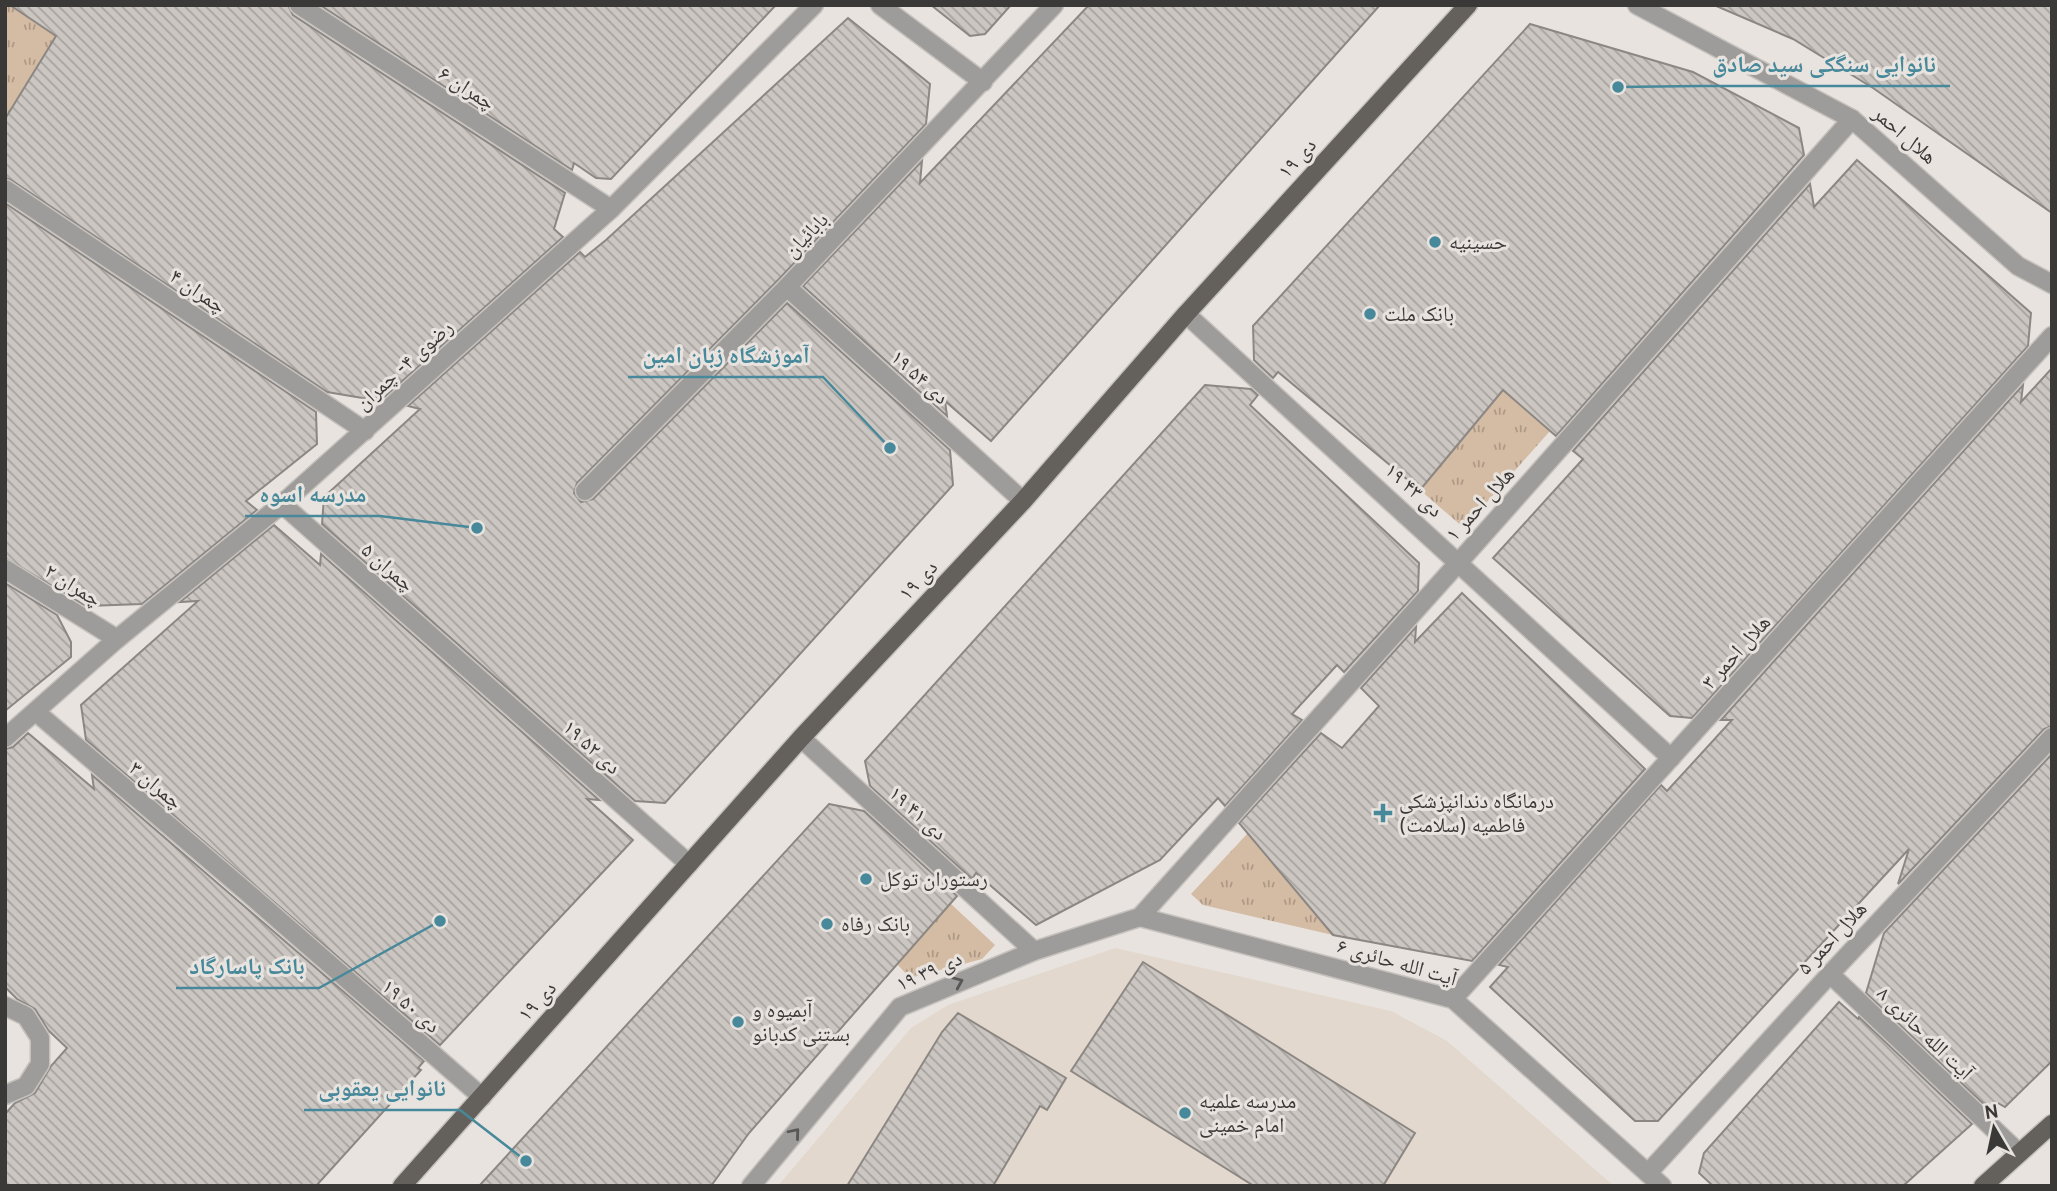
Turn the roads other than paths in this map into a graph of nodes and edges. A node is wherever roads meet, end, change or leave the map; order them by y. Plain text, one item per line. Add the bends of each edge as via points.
1 (299, 5) edge
2 (814, 5) edge
3 (880, 5) edge
4 (1054, 5) edge
5 (1468, 5) edge
6 (1637, 5) edge
7 (983, 82) junction
8 (1852, 119) junction
9 (5, 189) edge
10 (611, 209) junction
11 (2052, 284) edge
12 (787, 287) junction
13 (1186, 314) junction
14 (2052, 336) edge
15 (365, 431) junction
16 (585, 491) dead end
17 (1023, 501) junction
18 (282, 504) junction
19 (1459, 562) junction
20 (5, 569) edge
21 (117, 639) junction
22 (465, 664) joint
23 (36, 712) junction
24 (2052, 737) edge
25 (5, 738) edge
26 (801, 738) junction
27 (1671, 758) junction
28 (689, 864) junction
29 (248, 893) joint
30 (1140, 917) junction
31 (1034, 950) junction
32 (1830, 974) junction
33 (1454, 999) junction
34 (5, 1006) edge
35 (5, 1095) edge
36 (482, 1097) junction
37 (2052, 1124) edge
38 (2019, 1153) junction
39 (1648, 1173) junction
40 (402, 1186) edge
41 (751, 1186) edge
42 (1662, 1186) edge
43 (1983, 1186) edge

1 - 10 street, چمران ۶
2 - 10 street, رضوی ۴- چمران
3 - 7 street
4 - 7 street, بابائیان
5 - 13 main road, ۱۹ دی
6 - 8 street, هلال احمر
7 - 12 street, بابائیان
8 - 11 street, هلال احمر via 2018,266
8 - 19 street, هلال احمر ۱
9 - 15 street, چمران ۴
10 - 15 street, رضوی ۴- چمران
12 - 16 street, بابائیان
12 - 17 street, ۱۹ دی ۵۴
13 - 17 main road, ۱۹ دی
13 - 19 street, ۱۹ دی ۴۳
14 - 27 street, هلال احمر ۳
15 - 18 street, رضوی ۴- چمران
17 - 26 main road, ۱۹ دی
18 - 21 street, رضوی ۴- چمران
18 - 22 street, چمران ۵
19 - 27 street, ۱۹ دی ۴۳
19 - 30 street, هلال احمر ۱
20 - 21 street, چمران ۲
21 - 23 street, رضوی ۴- چمران
22 - 28 street, ۱۹ دی ۵۲
23 - 25 street, رضوی ۴- چمران
23 - 29 street, چمران ۳
24 - 32 street, هلال احمر ۵
26 - 28 main road, ۱۹ دی
26 - 31 street, ۱۹ دی ۴۱
27 - 33 street, هلال احمر ۳
28 - 36 main road, ۱۹ دی
29 - 36 street, ۱۹ دی ۵۰
30 - 31 street, ۱۹ دی ۳۹
30 - 33 street, آیت الله حائری ۶
41 -> 31 street, ۱۹ دی ۳۹ via 900,1007
32 - 38 street, آیت الله حائری ۸
32 - 39 street, هلال احمر ۵
33 - 39 street, آیت الله حائری ۶
34 - 35 street via 26,1016 40,1038 40,1064 26,1086
36 - 40 main road, ۱۹ دی
37 - 38 main road
38 - 43 main road
39 - 42 street, آیت الله حائری ۶

